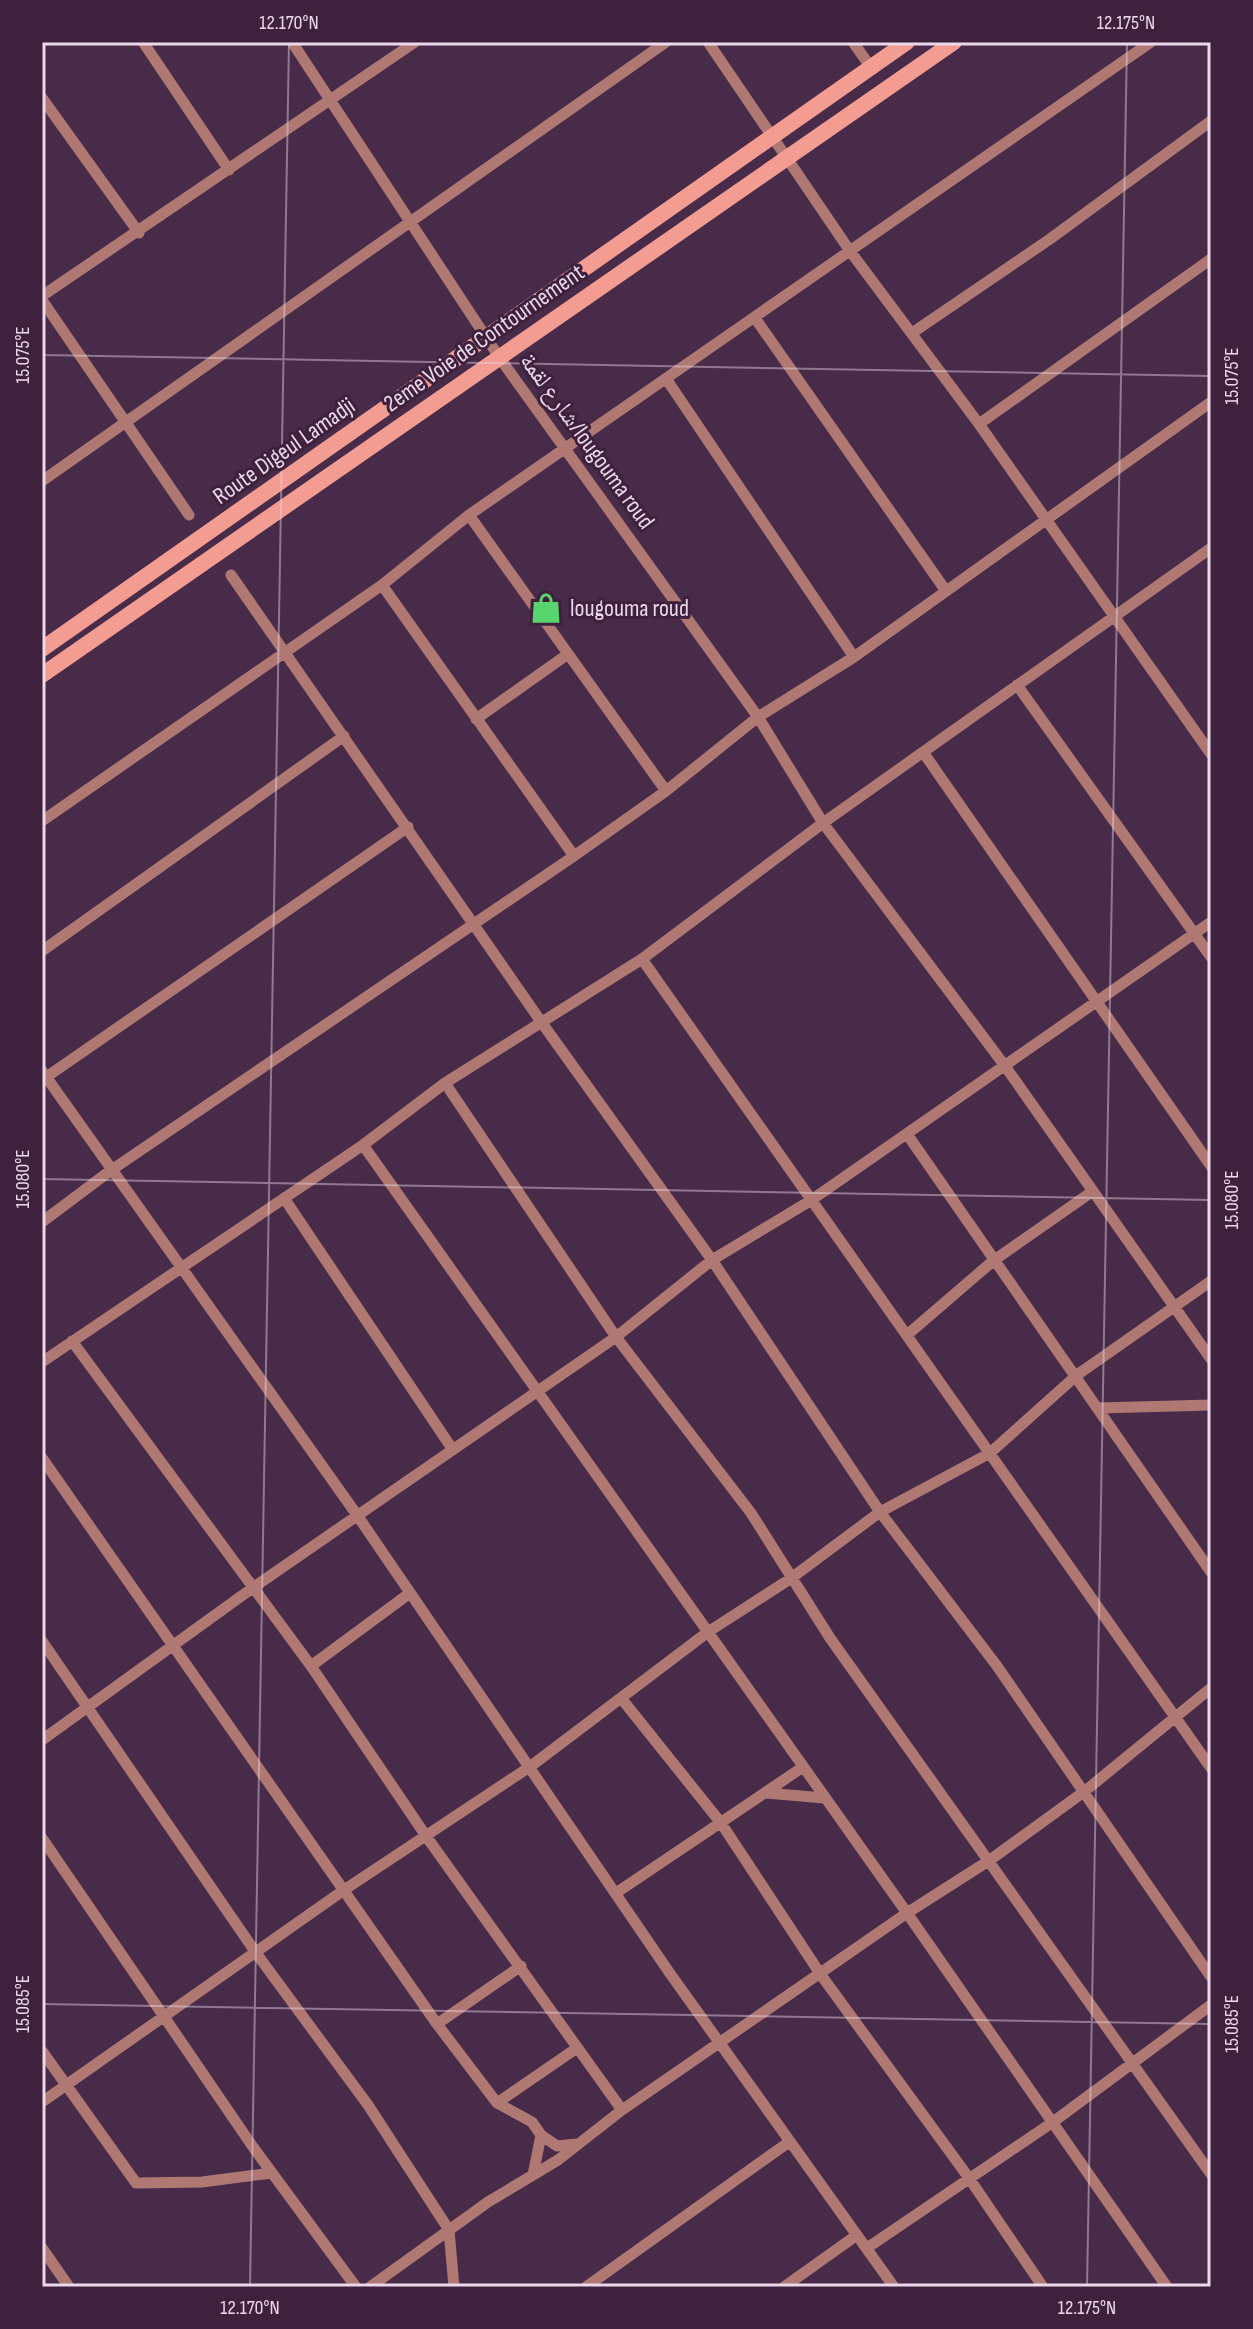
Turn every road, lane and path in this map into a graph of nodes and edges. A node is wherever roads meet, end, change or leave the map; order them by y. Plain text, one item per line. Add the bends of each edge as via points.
1 (143, 42) edge
2 (292, 42) edge
3 (415, 42) edge
4 (666, 42) edge
5 (708, 42) edge
6 (853, 42) edge
7 (907, 42) edge
8 (954, 42) edge
9 (1151, 42) edge
10 (872, 69) junction
11 (42, 98) edge
12 (332, 98) junction
13 (1211, 121) edge
14 (772, 139) junction
15 (785, 157) junction
16 (229, 170) junction
17 (409, 221) junction
18 (139, 233) junction
19 (850, 251) junction
20 (1211, 259) edge
21 (42, 298) edge
22 (755, 318) junction
23 (912, 333) junction
24 (487, 338) junction
25 (499, 357) junction
26 (667, 380) junction
27 (1211, 402) edge
28 (125, 421) junction
29 (979, 424) junction
30 (566, 448) junction
31 (42, 481) edge
32 (189, 515) dead end
33 (469, 515) junction
34 (1044, 520) junction
35 (1211, 548) edge
36 (231, 575) dead end
37 (382, 585) junction
38 (946, 591) junction
39 (1112, 618) junction
40 (42, 649) edge
41 (284, 651) junction
42 (568, 654) junction
43 (854, 657) junction
44 (42, 675) edge
45 (1017, 685) junction
46 (758, 717) junction
47 (476, 719) junction
48 (344, 736) junction
49 (923, 752) junction
50 (1211, 754) edge
51 (666, 791) junction
52 (42, 821) edge
53 (823, 823) junction
54 (408, 827) junction
55 (574, 856) junction
56 (1211, 922) edge
57 (472, 923) junction
58 (1195, 933) junction
59 (42, 951) edge
60 (1211, 957) edge
61 (642, 959) junction
62 (1096, 1002) junction
63 (542, 1023) junction
64 (1005, 1066) junction
65 (43, 1076) edge
66 (445, 1083) junction
67 (907, 1134) junction
68 (363, 1145) junction
69 (1211, 1166) edge
70 (110, 1171) junction
71 (1093, 1191) junction
72 (284, 1198) junction
73 (810, 1201) junction
74 (42, 1222) edge
75 (712, 1260) junction
76 (993, 1261) junction
77 (181, 1269) junction
78 (1211, 1281) edge
79 (1174, 1305) junction
80 (907, 1335) junction
81 (616, 1337) junction
82 (72, 1341) junction
83 (1211, 1359) edge
84 (42, 1362) edge
85 (1077, 1375) junction
86 (537, 1389) junction
87 (1211, 1405) edge
88 (1099, 1408) junction
89 (453, 1450) junction
90 (990, 1453) junction
91 (42, 1458) edge
92 (880, 1512) junction
93 (357, 1515) junction
94 (1211, 1572) edge
95 (790, 1579) junction
96 (254, 1587) junction
97 (410, 1593) junction
98 (708, 1632) junction
99 (42, 1641) edge
100 (175, 1643) junction
101 (311, 1666) junction
102 (1211, 1688) edge
103 (621, 1698) junction
104 (88, 1706) junction
105 (1174, 1715) junction
106 (42, 1740) edge
107 (531, 1766) junction
108 (803, 1767) junction
109 (1211, 1768) edge
110 (1085, 1791) junction
111 (765, 1793) junction
112 (824, 1798) junction
113 (721, 1823) junction
114 (426, 1836) junction
115 (42, 1838) edge
116 (990, 1860) junction
117 (344, 1890) junction
118 (616, 1893) junction
119 (907, 1913) junction
120 (256, 1953) junction
121 (521, 1966) junction
122 (821, 1975) junction
123 (1211, 1977) edge
124 (1211, 2005) edge
125 (164, 2016) junction
126 (437, 2024) junction
127 (720, 2045) junction
128 (577, 2048) junction
129 (42, 2051) edge
130 (1134, 2062) junction
131 (66, 2085) junction
132 (42, 2102) edge
133 (497, 2103) junction
134 (622, 2110) junction
135 (1053, 2122) junction
136 (541, 2135) junction
137 (789, 2142) junction
138 (578, 2144) junction
139 (272, 2173) junction
140 (1211, 2174) edge
141 (533, 2175) junction
142 (969, 2178) junction
143 (449, 2230) junction
144 (857, 2235) junction
145 (42, 2248) edge
146 (867, 2248) junction
147 (69, 2287) edge
148 (356, 2287) edge
149 (370, 2287) edge
150 (454, 2287) edge
151 (586, 2287) edge
152 (784, 2287) edge
153 (894, 2287) edge
154 (1043, 2287) edge
155 (1167, 2287) edge

1 - 16 street
2 - 12 street, شارع لقمة/lougouma roud
3 - 12 street
4 - 17 street
5 - 14 street
6 - 10 street
7 - 10 main road, Route Digeul Lamadji
8 - 15 main road, 2eme Voie de Contournement
9 - 19 street
10 - 14 main road, Route Digeul Lamadji
11 - 18 street
12 - 16 street
12 - 17 street, شارع لقمة/lougouma roud
13 - 23 street
14 - 15 street
14 - 24 main road, Route Digeul Lamadji
15 - 19 street
15 - 25 main road, 2eme Voie de Contournement
16 - 18 street
17 - 24 street, شارع لقمة/lougouma roud
17 - 28 street
18 - 21 street
19 - 22 street
19 - 23 street
20 - 29 street
21 - 28 street
22 - 26 street
22 - 38 street
23 - 29 street
24 - 25 street, شارع لقمة/lougouma roud
24 - 40 main road, Route Digeul Lamadji
25 - 30 street, شارع لقمة/lougouma roud
25 - 44 main road, 2eme Voie de Contournement
26 - 30 street
26 - 43 street
27 - 34 street
28 - 31 street
28 - 32 street
29 - 34 street
30 - 33 street
30 - 46 street, شارع لقمة/lougouma roud
33 - 37 street
33 - 42 street
34 - 38 street
34 - 39 street
35 - 39 street
36 - 41 street
37 - 41 street
37 - 47 street
38 - 43 street
39 - 45 street
39 - 50 street
41 - 48 street
41 - 52 street
42 - 47 street
42 - 51 street
43 - 46 street
45 - 49 street
45 - 58 street
46 - 51 street
46 - 53 street, شارع لقمة/lougouma roud
47 - 55 street
48 - 54 street
48 - 59 street
49 - 53 street
49 - 62 street
51 - 55 street
53 - 61 street
53 - 64 street, شارع لقمة/lougouma roud
54 - 57 street
54 - 65 street
55 - 57 street
56 - 58 street
57 - 63 street
57 - 70 street
58 - 60 street
58 - 62 street
61 - 63 street
61 - 73 street
62 - 64 street
62 - 69 street
63 - 66 street
63 - 75 street
64 - 67 street
64 - 71 street, شارع لقمة/lougouma roud
65 - 70 street
66 - 68 street
66 - 81 street
67 - 73 street
67 - 76 street
68 - 72 street
68 - 86 street
70 - 74 street
70 - 77 street
71 - 76 street
71 - 79 street, شارع لقمة/lougouma roud
72 - 77 street
72 - 89 street
73 - 75 street
73 - 80 street
75 - 81 street
75 - 92 street
76 - 80 street
76 - 85 street
77 - 82 street
77 - 93 street
78 - 79 street
79 - 83 street, شارع لقمة/lougouma roud
79 - 85 street
80 - 90 street
81 - 86 street
81 - 95 street via 751,1513
82 - 84 street
82 - 96 street
85 - 88 street
85 - 90 street
86 - 89 street
86 - 98 street
87 - 88 street
88 - 94 street
89 - 93 street
90 - 92 street
90 - 105 street
91 - 100 street
92 - 95 street
92 - 110 street
93 - 96 street
93 - 97 street
95 - 98 street
95 - 116 street
96 - 100 street
96 - 101 street
97 - 101 street
97 - 107 street
98 - 103 street
98 - 108 street
99 - 104 street
100 - 104 street
100 - 117 street
101 - 114 street
102 - 105 street
103 - 107 street
103 - 113 street
104 - 106 street
104 - 120 street
105 - 109 street
105 - 110 street
107 - 114 street
107 - 118 street
108 - 111 street
108 - 112 street
110 - 116 street
110 - 123 street
111 - 112 street
111 - 113 street
112 - 119 street
113 - 118 street
113 - 122 street
114 - 117 street
114 - 121 street
115 - 125 street
116 - 119 street
116 - 130 street
117 - 120 street
117 - 126 street
118 - 127 street
119 - 122 street
119 - 135 street
120 - 125 street
120 - 143 street via 368,2105
121 - 126 street
121 - 128 street
122 - 127 street
122 - 142 street
124 - 130 street
125 - 131 street
125 - 139 street
126 - 133 street
127 - 134 street
127 - 137 street
128 - 133 street
128 - 134 street
129 - 131 street
130 - 135 street
130 - 140 street
131 - 132 street
131 - 139 street via 136,2183
133 - 136 street via 532,2122
134 - 138 street
135 - 142 street
135 - 155 street
136 - 138 street via 557,2146
136 - 141 street
137 - 144 street
137 - 151 street
138 - 141 street
139 - 148 street
141 - 143 street
142 - 146 street
142 - 154 street
143 - 149 street
143 - 150 street
144 - 146 street
144 - 152 street
145 - 147 street
146 - 153 street

